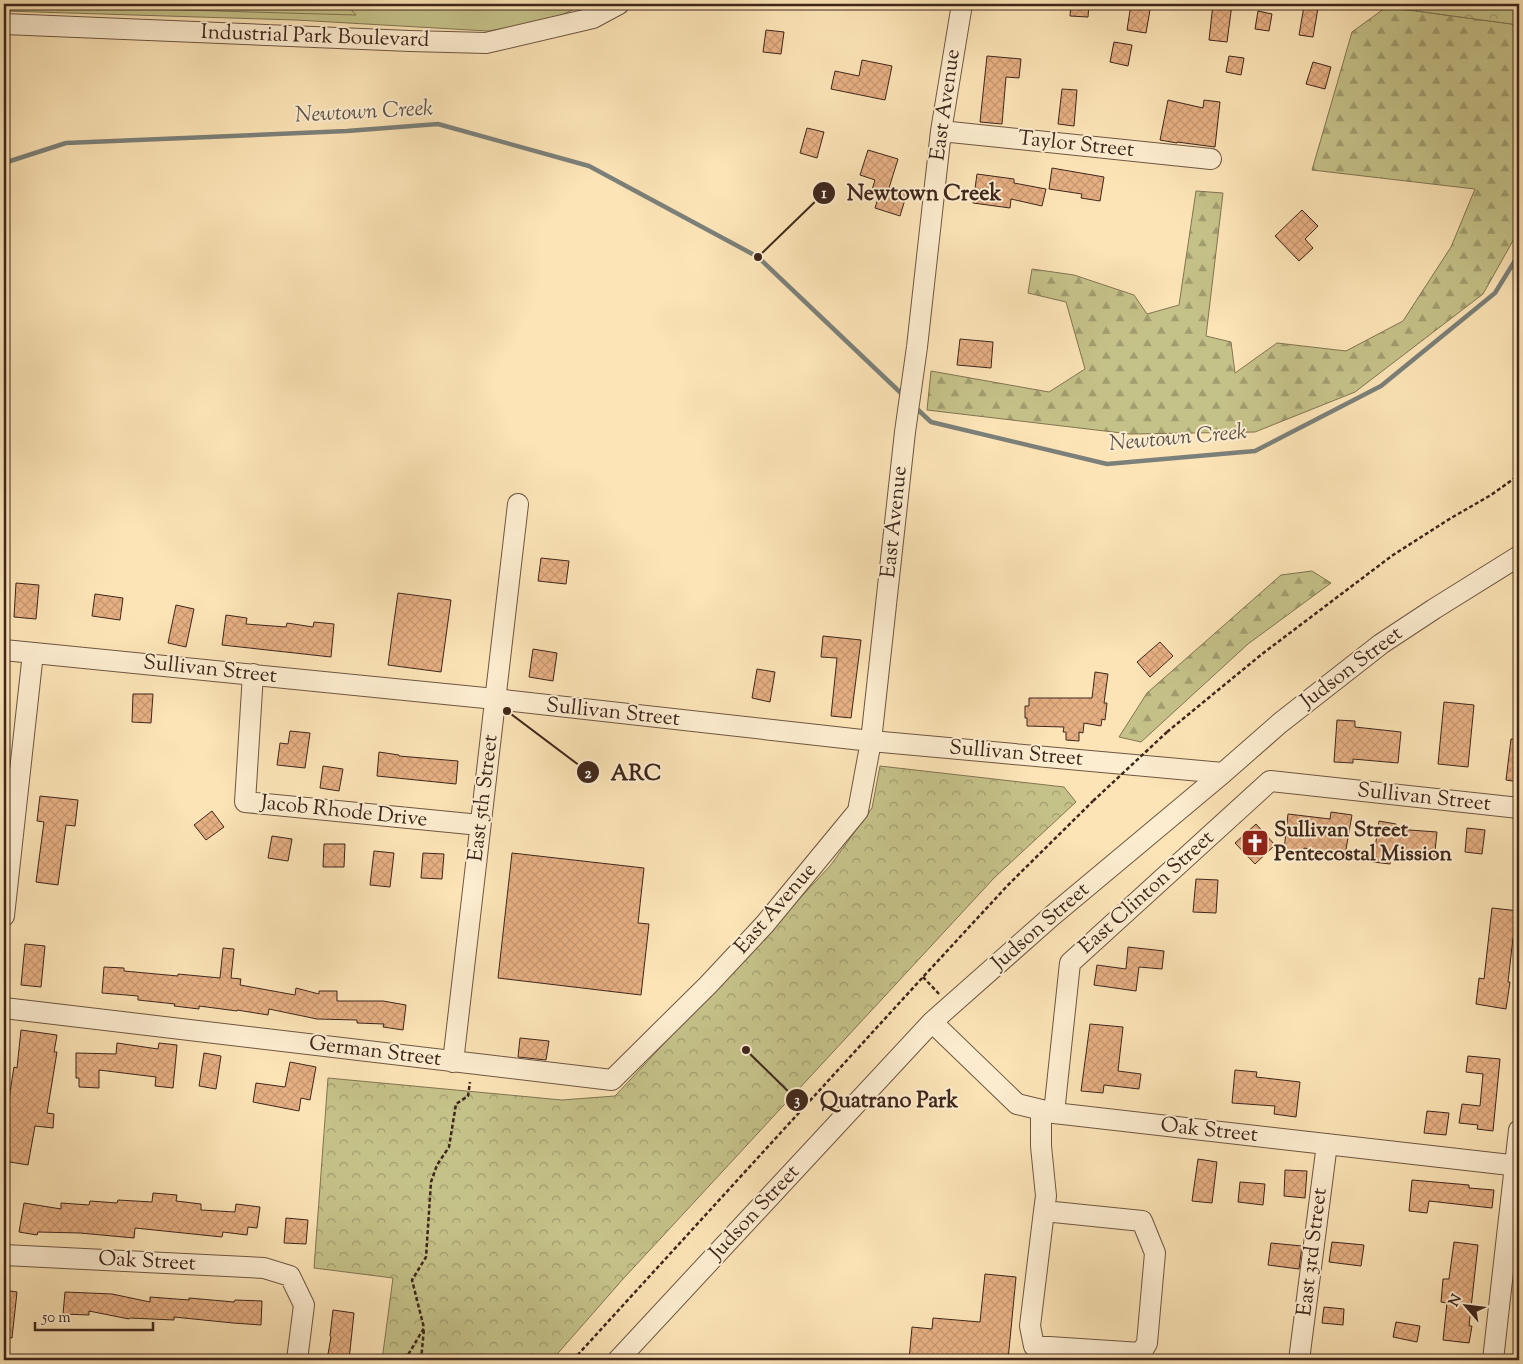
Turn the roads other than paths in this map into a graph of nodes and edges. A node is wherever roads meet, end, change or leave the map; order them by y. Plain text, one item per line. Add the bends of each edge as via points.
1 (619, 4) edge
2 (962, 4) edge
3 (4, 24) edge
4 (941, 130) junction
5 (1211, 159) dead end
6 (518, 504) dead end
7 (1519, 556) edge
8 (4, 650) edge
9 (33, 653) junction
10 (253, 674) junction
11 (495, 699) junction
12 (871, 742) junction
13 (1223, 773) junction
14 (1270, 781) joint
15 (1519, 808) edge
16 (480, 825) junction
17 (4, 916) edge
18 (708, 986) joint
19 (4, 1008) edge
20 (932, 1022) junction
21 (453, 1062) junction
22 (1048, 1112) junction
23 (1519, 1130) edge
24 (1326, 1144) junction
25 (1517, 1166) edge
26 (1044, 1211) junction
27 (4, 1255) edge
28 (297, 1360) edge
29 (618, 1360) edge
30 (1299, 1360) edge
31 (1493, 1360) edge

1 - 3 street, Industrial Park Boulevard via 592,18 486,43
2 - 4 street, East Avenue
4 - 5 street, Taylor Street
4 - 12 street, East Avenue
6 - 11 street, East 5th Street
7 - 13 street, Judson Street via 1381,644 1280,723
8 - 9 street, Sullivan Street
9 - 10 street, Sullivan Street
9 - 17 street
10 - 11 street, Sullivan Street
10 - 16 street, Jacob Rhode Drive via 245,802
11 - 12 street, Sullivan Street
11 - 16 street, East 5th Street
12 - 13 street, Sullivan Street
12 - 18 street, East Avenue via 858,811 765,924
13 - 20 street, Judson Street via 1053,915
14 - 15 street, Sullivan Street
14 - 22 street, East Clinton Street via 1070,963
16 - 21 street, East 5th Street
18 - 21 street, German Street via 612,1080
19 - 21 street, German Street
20 - 22 street, Oak Street via 1017,1104
20 - 29 street, Judson Street
22 - 24 street, Oak Street
22 - 26 street, East Clinton Street via 1042,1146
23 - 25 street
24 - 25 street, Oak Street
24 - 30 street, East 3rd Street
25 - 31 street
26 - 26 street, East Clinton Street via 1030,1326 1034,1346 1141,1353 1147,1343 1155,1252 1142,1221
27 - 28 street, Oak Street via 264,1268 290,1276 304,1305

